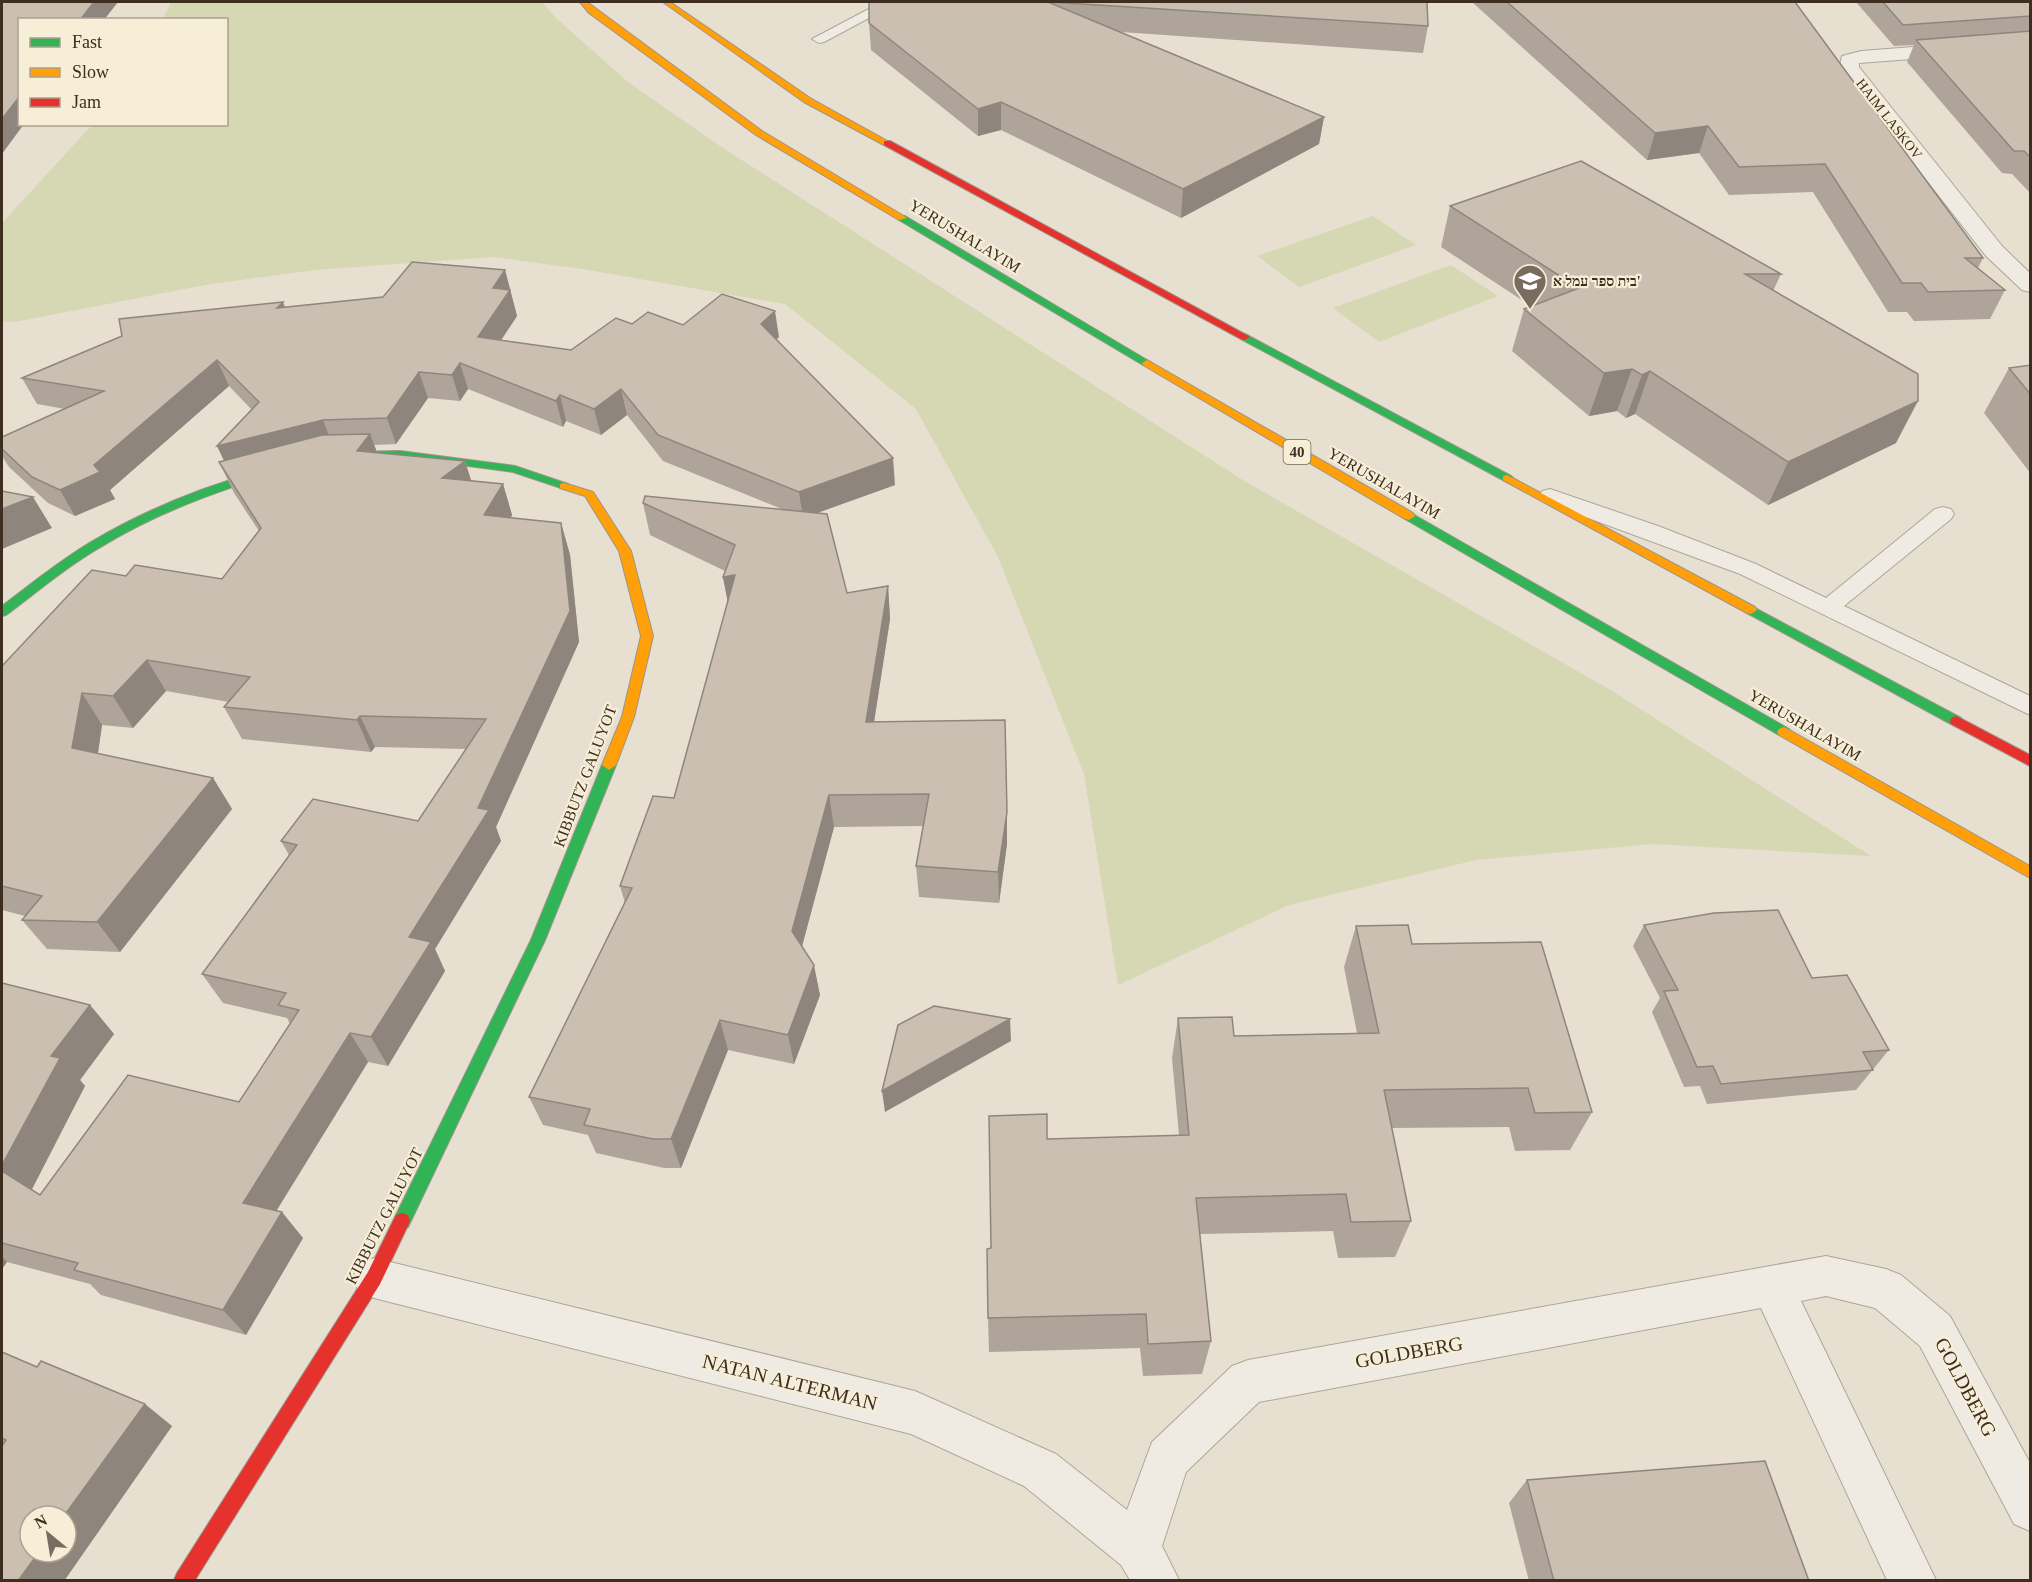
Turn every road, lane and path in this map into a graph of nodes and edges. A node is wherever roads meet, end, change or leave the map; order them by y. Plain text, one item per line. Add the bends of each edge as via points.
1 (583, 2) edge
2 (666, 2) edge
3 (891, 2) edge
4 (819, 39) dead end
5 (2031, 44) edge
6 (2031, 285) edge
7 (334, 456) edge
8 (281, 468) edge
9 (1525, 488) junction
10 (1943, 514) dead end
11 (1829, 607) junction
12 (2, 612) edge
13 (2031, 706) edge
14 (2031, 761) edge
15 (2031, 873) edge
16 (374, 1278) junction
17 (1772, 1286) junction
18 (2031, 1508) edge
19 (1147, 1564) edge
20 (184, 1581) edge
21 (1912, 1581) edge

1 - 15 main road, YERUSHALAYIM / 40 via 759,133 1274,438
2 - 9 main road via 807,100
3 - 4 lane
5 - 6 street, HAIM LASKOV via 1849,60 1849,68 1986,242
7 - 16 main road, KIBBUTZ GALUYOT via 400,454 515,469 589,494 625,551 647,636 628,717 538,940
8 - 12 main road via 220,486 105,540
9 - 11 lane via 1748,568
9 - 14 main road
10 - 11 lane
11 - 13 lane
16 - 19 street, NATAN ALTERMAN via 915,1413 1040,1470
16 - 20 main road, KIBBUTZ GALUYOT
17 - 18 street, GOLDBERG via 1826,1276 1886,1290 1935,1331
17 - 19 street, GOLDBERG via 1248,1382 1168,1458
17 - 21 street

